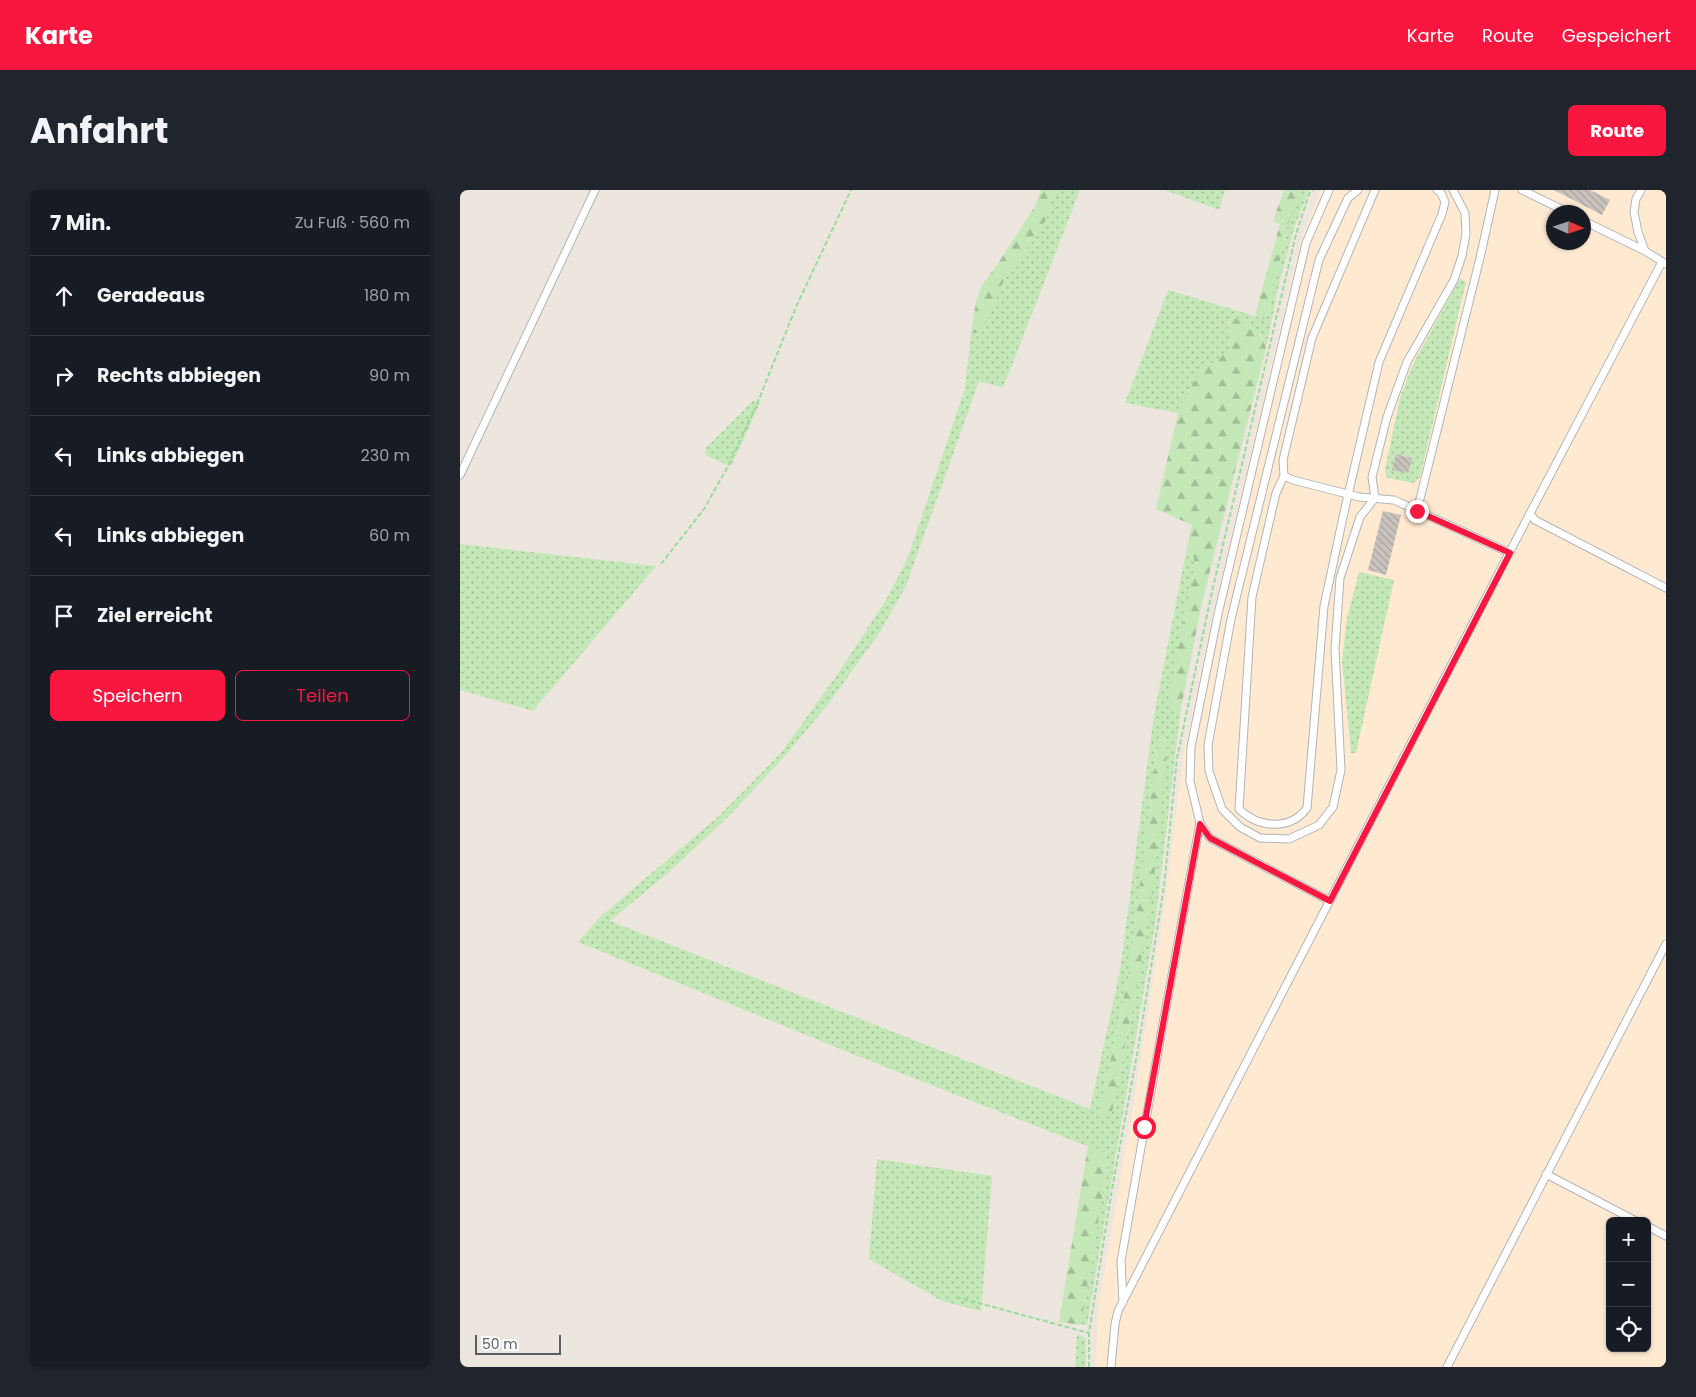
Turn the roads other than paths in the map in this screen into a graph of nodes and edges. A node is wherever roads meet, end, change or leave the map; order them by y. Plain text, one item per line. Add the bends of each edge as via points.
1 (595, 190) edge
2 (1329, 190) edge
3 (1358, 190) edge
4 (1375, 190) edge
5 (1437, 190) edge
6 (1454, 190) edge
7 (1495, 190) edge
8 (1522, 190) edge
9 (1641, 190) edge
10 (1552, 205) edge
11 (1591, 224) edge
12 (1645, 251) junction
13 (1664, 263) edge
14 (460, 475) edge
15 (1284, 476) junction
16 (1348, 494) junction
17 (1375, 498) junction
18 (1417, 511) junction
19 (1530, 514) junction
20 (1510, 553) junction
21 (1666, 588) edge
22 (1200, 824) junction
23 (1330, 901) junction
24 (1666, 944) edge
25 (1546, 1174) junction
26 (1628, 1217) edge
27 (1651, 1228) edge
28 (1666, 1236) edge
29 (1123, 1302) junction
30 (1111, 1367) edge
31 (1447, 1367) edge

1 - 14 lane
2 - 22 lane via 1306,243 1218,614 1190,747 1190,780
3 - 17 lane via 1348,198 1320,260 1230,619 1208,745 1209,770 1222,809 1240,827 1260,838 1289,839 1319,825 1332,807 1341,770 1335,649 1340,578 1360,517
4 - 15 lane via 1312,338 1284,460
5 - 16 lane via 1445,202 1442,214 1379,362
6 - 17 lane via 1465,213 1462,256 1454,280 1407,362 1387,417 1372,477
7 - 18 lane
8 - 10 lane
9 - 12 lane via 1634,212
11 - 12 lane
12 - 13 lane
13 - 19 lane
15 - 16 lane
15 - 16 lane via 1276,493 1252,597 1238,798 1239,809 1261,824 1284,824 1301,817 1307,808 1324,606
16 - 17 lane
17 - 18 lane via 1394,500
18 - 20 lane
19 - 20 lane
19 - 21 lane via 1535,520
20 - 23 lane
22 - 23 lane via 1210,838
22 - 29 lane via 1121,1261
23 - 29 lane
24 - 25 lane
25 - 26 lane
25 - 31 lane
27 - 28 lane
29 - 30 lane via 1115,1324

